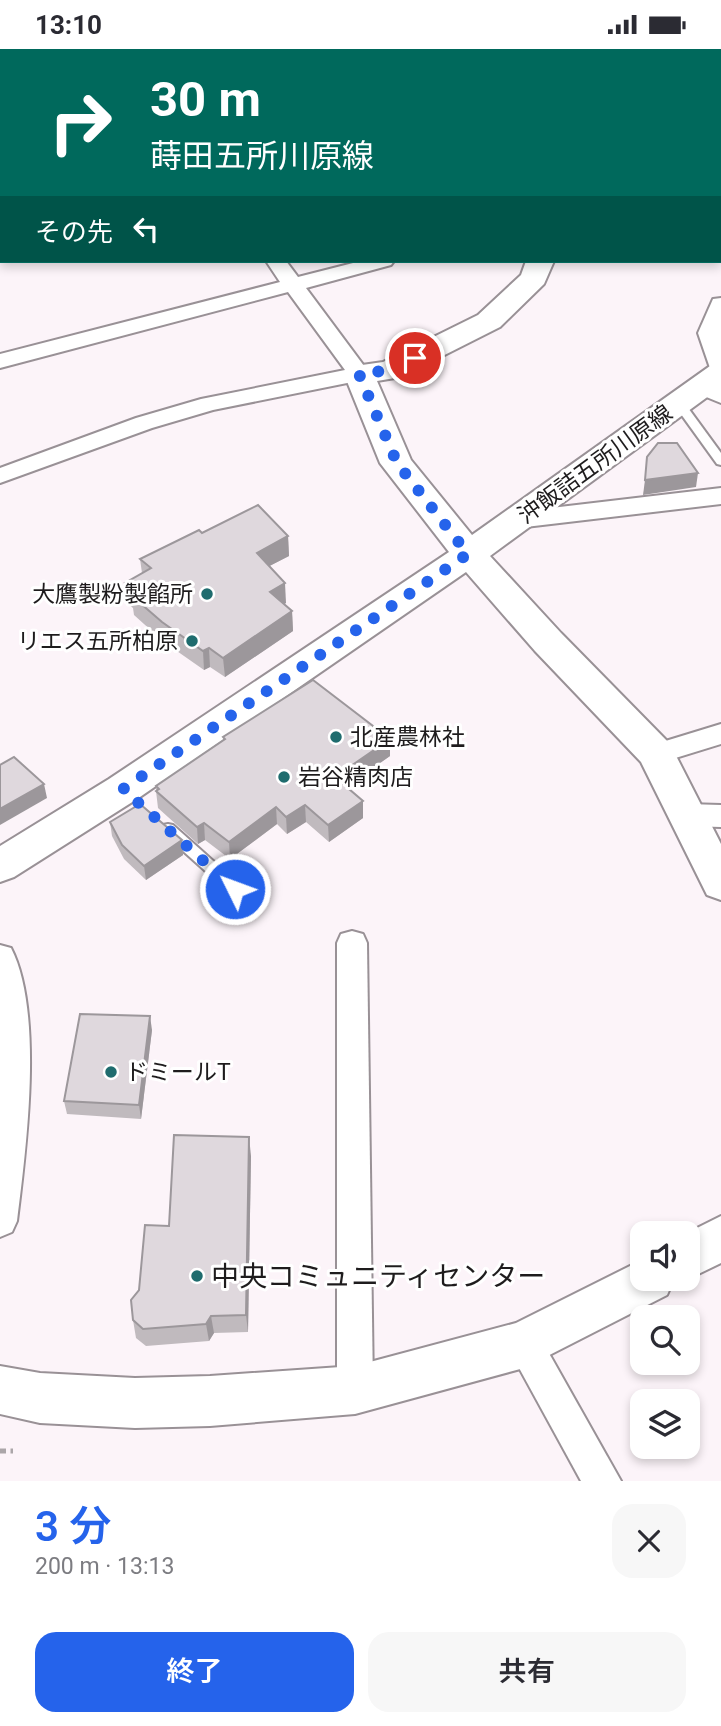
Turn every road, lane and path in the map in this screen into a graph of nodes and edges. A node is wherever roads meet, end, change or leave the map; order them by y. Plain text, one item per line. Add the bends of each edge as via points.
1 (278, 263) edge
2 (377, 263) edge
3 (539, 263) edge
4 (295, 285) junction
5 (721, 304) edge
6 (0, 361) edge
7 (359, 374) junction
8 (709, 385) edge
9 (721, 461) edge
10 (0, 476) edge
11 (721, 496) edge
12 (517, 520) junction
13 (468, 554) junction
14 (721, 734) edge
15 (656, 754) junction
16 (704, 815) edge
17 (154, 816) edge
18 (0, 866) edge
19 (721, 884) edge
20 (235, 889) dead end
21 (352, 943) dead end
22 (0, 957) edge
23 (0, 1221) edge
24 (721, 1238) edge
25 (700, 1250) edge
26 (630, 1289) edge
27 (524, 1344) junction
28 (0, 1390) edge
29 (355, 1390) junction
30 (0, 1451) edge
31 (13, 1451) dead end
32 (602, 1481) edge

1 - 4 street
2 - 4 street
3 - 7 main road via 534,278 489,321 390,370
4 - 6 street
4 - 7 street
5 - 8 street via 709,333
7 - 10 street via 209,404
7 - 13 main road via 397,463
8 - 9 lane
8 - 12 main road, 沖飯詰五所川原線
11 - 12 street
12 - 13 main road, 沖飯詰五所川原線
13 - 15 main road
13 - 18 main road, 沖飯詰五所川原線 via 128,793
14 - 15 street
15 - 16 main road
16 - 19 main road
17 - 20 lane
21 - 29 street
22 - 23 street via 13,1060 11,1136
24 - 25 main road
26 - 27 main road
27 - 29 main road
27 - 32 street
28 - 29 main road via 40,1398 135,1403
30 - 31 path

